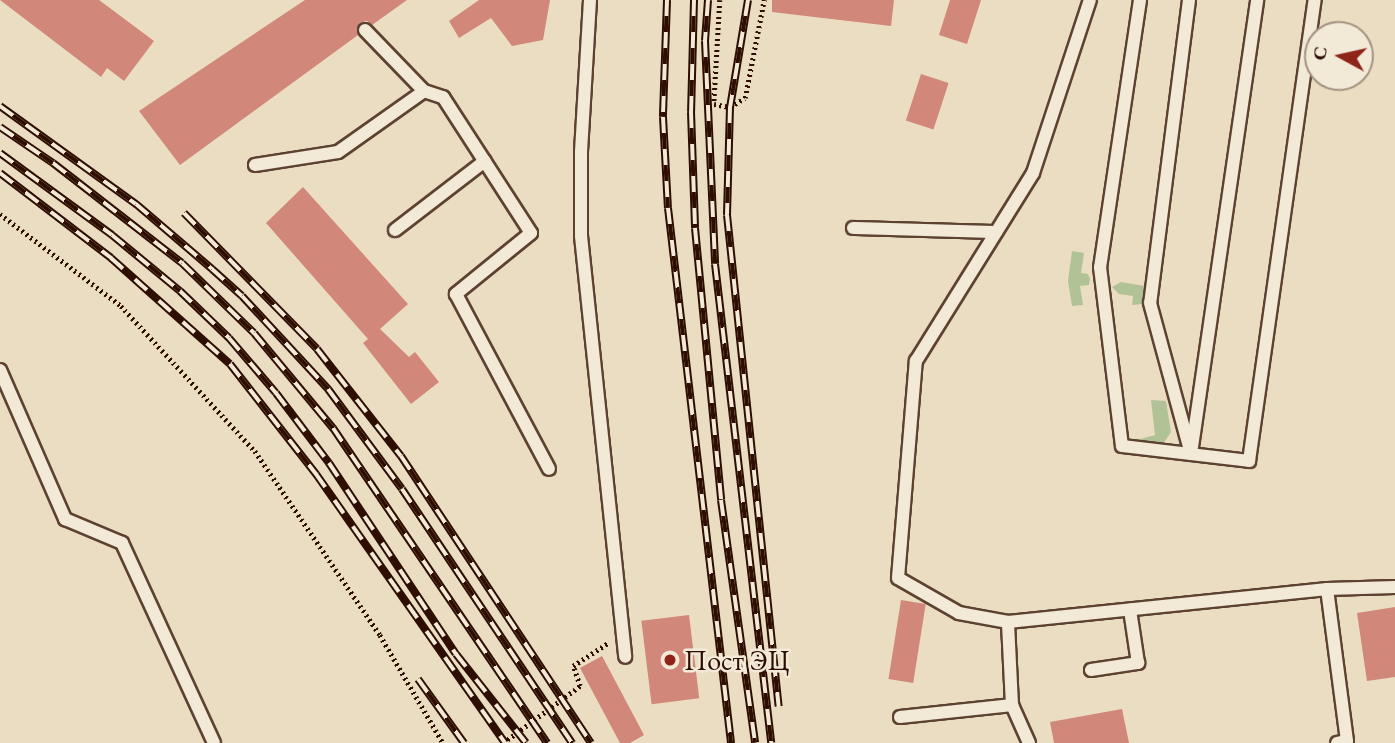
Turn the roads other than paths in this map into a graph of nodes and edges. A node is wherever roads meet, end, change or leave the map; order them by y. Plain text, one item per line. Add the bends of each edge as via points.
1 (590, 0) edge
2 (1090, 0) edge
3 (1140, 0) edge
4 (1189, 0) edge
5 (1257, 0) edge
6 (1315, 0) edge
7 (365, 30) dead end
8 (424, 91) junction
9 (485, 161) junction
10 (255, 165) dead end
11 (853, 228) dead end
12 (395, 230) dead end
13 (996, 232) junction
14 (0, 370) edge
15 (1191, 454) junction
16 (549, 469) dead end
17 (1395, 587) edge
18 (1327, 589) junction
19 (1130, 610) junction
20 (1008, 622) junction
21 (625, 657) dead end
22 (1091, 670) dead end
23 (1012, 705) junction
24 (900, 717) dead end
25 (1343, 742) edge
26 (214, 743) edge
27 (1029, 743) edge

1 - 21 lane via 581,236
2 - 13 lane via 1033,173
3 - 15 lane via 1100,267 1122,446
4 - 15 lane via 1150,303
5 - 15 lane
6 - 15 lane via 1249,461
7 - 8 lane
8 - 9 lane via 443,97
8 - 10 lane via 338,152
9 - 12 lane
9 - 16 lane via 531,233 456,294
11 - 13 lane
13 - 20 lane via 916,361 898,578 959,613
14 - 26 lane via 65,519 122,543
17 - 18 lane
18 - 19 lane
18 - 25 lane
19 - 20 lane
19 - 22 lane via 1138,663
20 - 23 lane
23 - 24 lane
23 - 27 lane

